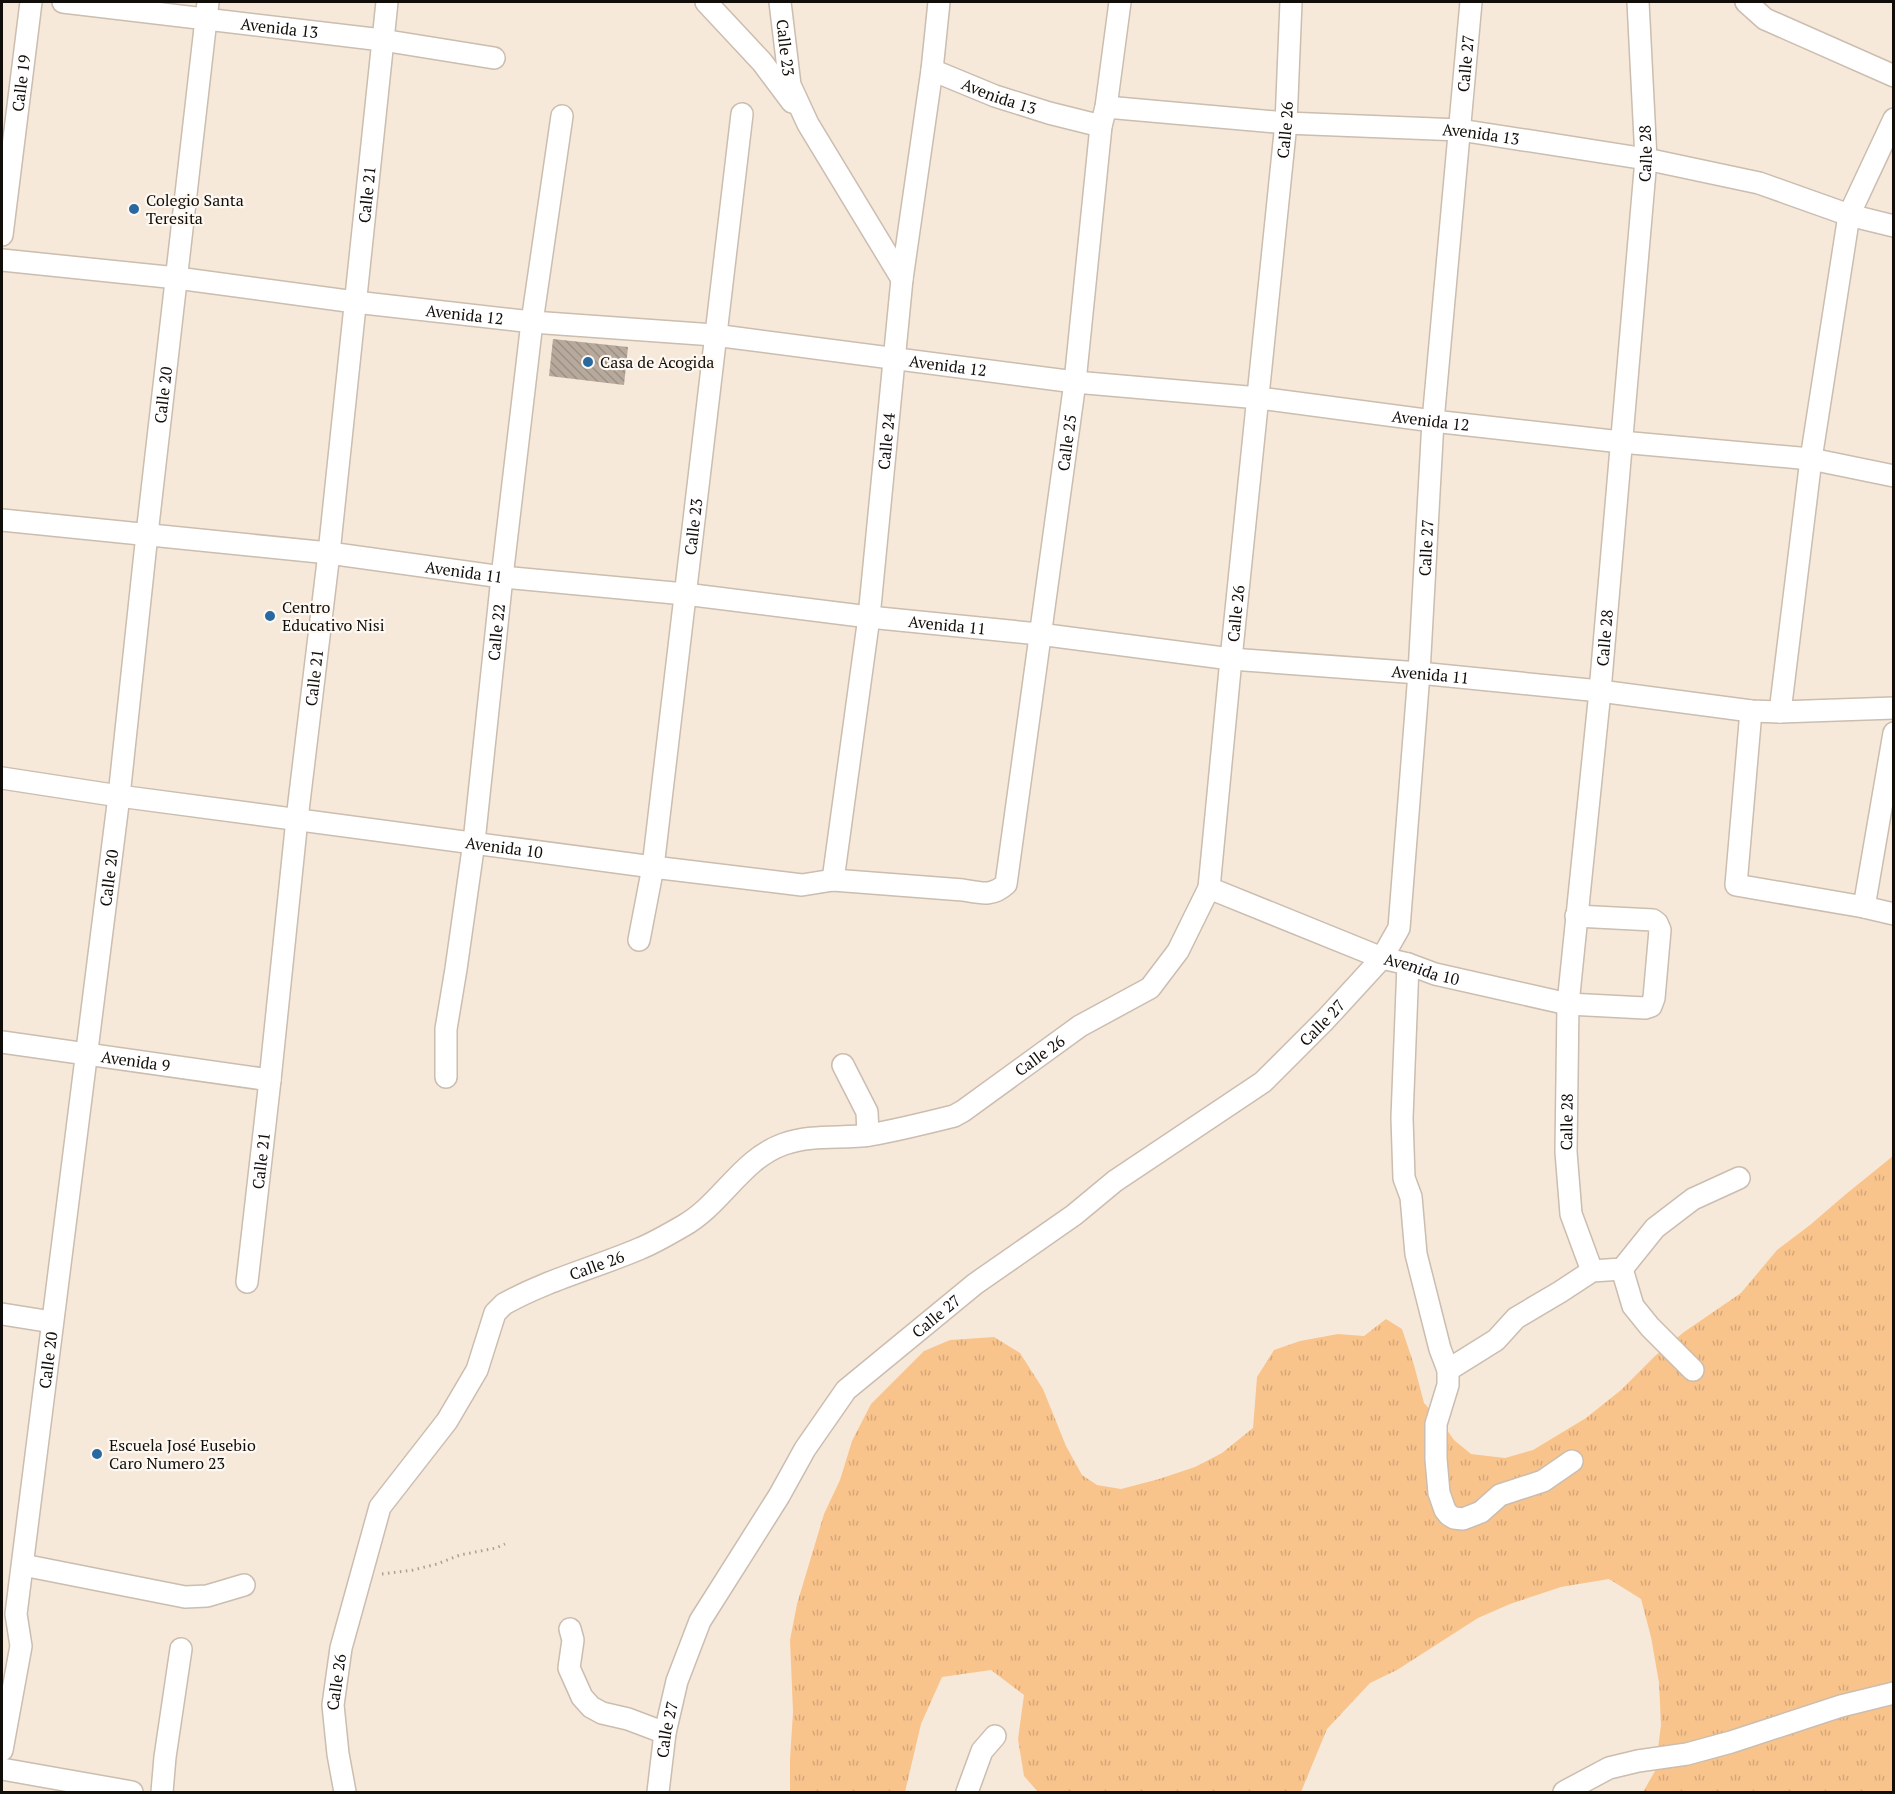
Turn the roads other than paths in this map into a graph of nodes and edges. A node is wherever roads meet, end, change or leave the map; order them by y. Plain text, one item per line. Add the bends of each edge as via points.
1 (31, 2) edge
2 (63, 2) edge
3 (387, 2) edge
4 (706, 2) edge
5 (780, 2) edge
6 (939, 2) edge
7 (1120, 2) edge
8 (1291, 2) edge
9 (1471, 2) edge
10 (1638, 2) edge
11 (1746, 2) edge
12 (207, 11) edge
13 (382, 40) junction
14 (494, 58) dead end
15 (932, 70) junction
16 (1893, 76) edge
17 (742, 114) dead end
18 (562, 116) dead end
19 (1104, 116) junction
20 (1893, 119) edge
21 (1286, 123) junction
22 (808, 124) junction
23 (1460, 130) junction
24 (1646, 159) junction
25 (1849, 215) junction
26 (1893, 226) edge
27 (2, 235) edge
28 (2, 260) edge
29 (177, 278) junction
30 (902, 279) junction
31 (355, 302) junction
32 (532, 322) junction
33 (714, 334) junction
34 (893, 359) junction
35 (1075, 382) junction
36 (1259, 398) junction
37 (1433, 421) junction
38 (1621, 442) junction
39 (1811, 459) junction
40 (1893, 476) edge
41 (2, 520) edge
42 (147, 534) junction
43 (329, 553) junction
44 (502, 577) junction
45 (685, 594) junction
46 (869, 617) junction
47 (1040, 634) junction
48 (1231, 659) junction
49 (1419, 673) junction
50 (1600, 691) junction
51 (1893, 708) edge
52 (1751, 711) junction
53 (1780, 712) junction
54 (1893, 733) edge
55 (2, 778) edge
56 (119, 795) junction
57 (297, 819) junction
58 (474, 842) junction
59 (1884, 852) edge
60 (652, 867) junction
61 (833, 880) junction
62 (1006, 884) joint
63 (1209, 888) junction
64 (1864, 907) junction
65 (1893, 914) edge
66 (1576, 916) junction
67 (639, 940) dead end
68 (1382, 958) junction
69 (1408, 964) junction
70 (1568, 1004) junction
71 (2, 1042) edge
72 (86, 1054) junction
73 (843, 1065) dead end
74 (447, 1077) dead end
75 (270, 1080) junction
76 (868, 1135) junction
77 (1739, 1178) dead end
78 (1622, 1269) junction
79 (1592, 1271) junction
80 (247, 1282) dead end
81 (2, 1314) edge
82 (52, 1322) junction
83 (1448, 1370) junction
84 (1693, 1370) dead end
85 (1572, 1461) dead end
86 (23, 1565) junction
87 (244, 1585) dead end
88 (9, 1608) edge
89 (570, 1629) dead end
90 (182, 1649) dead end
91 (1893, 1693) edge
92 (665, 1733) junction
93 (995, 1736) dead end
94 (2, 1750) edge
95 (2, 1769) edge
96 (132, 1792) edge
97 (162, 1792) edge
98 (345, 1792) edge
99 (658, 1792) edge
100 (967, 1792) edge
101 (1564, 1792) edge

1 - 27 street, Calle 19
2 - 12 street, Avenida 13
3 - 13 street, Calle 21
4 - 22 street via 762,62
5 - 22 street, Calle 23 via 790,85
6 - 15 street, Calle 24
7 - 19 street, Calle 25
8 - 21 street, Calle 26
9 - 23 street, Calle 27
10 - 24 street, Calle 28
11 - 16 street via 1765,19
12 - 13 street, Avenida 13
12 - 29 street, Calle 20
13 - 14 street, Avenida 13
13 - 31 street, Calle 21
15 - 19 street, Avenida 13 via 1050,113
15 - 30 street, Calle 24
17 - 33 street, Calle 23
18 - 32 street, Calle 22
19 - 21 street, Avenida 13
19 - 35 street, Calle 25
20 - 25 street
21 - 23 street, Avenida 13
21 - 36 street, Calle 26
22 - 30 street, Calle 23
23 - 24 street, Avenida 13
23 - 37 street, Calle 27
24 - 25 street, Avenida 13 via 1759,183
24 - 38 street, Calle 28
25 - 26 street, Avenida 13
25 - 39 street
28 - 29 street, Avenida 12
29 - 31 street, Avenida 12
29 - 42 street, Calle 20
30 - 34 street, Calle 24
31 - 32 street, Avenida 12
31 - 43 street, Calle 21
32 - 33 street, Avenida 12
32 - 44 street, Calle 22
33 - 34 street, Avenida 12
33 - 45 street, Calle 23
34 - 35 street, Avenida 12
34 - 46 street, Calle 24
35 - 36 street, Avenida 12
35 - 47 street, Calle 25
36 - 37 street, Avenida 12
36 - 48 street, Calle 26
37 - 38 street, Avenida 12
37 - 49 street, Calle 27
38 - 39 street, Avenida 12
38 - 50 street, Calle 28
39 - 40 street, Avenida 12
39 - 53 street
41 - 42 street, Avenida 11
42 - 43 street, Avenida 11
42 - 56 street, Calle 20
43 - 44 street, Avenida 11
43 - 57 street, Calle 21
44 - 45 street, Avenida 11
44 - 58 street, Calle 22
45 - 46 street, Avenida 11
45 - 60 street, Calle 23
46 - 47 street, Avenida 11
46 - 61 street, Calle 24
47 - 48 street, Avenida 11
47 - 62 street, Calle 25
48 - 49 street, Avenida 11
48 - 63 street, Calle 26
49 - 50 street, Avenida 11
49 - 68 street, Calle 27 via 1399,928
50 - 52 street, Avenida 11
50 - 66 street, Calle 28
51 - 53 street, Avenida 11
52 - 53 street, Avenida 11
52 - 64 street via 1736,885
54 - 59 street
55 - 56 street, Avenida 10
56 - 57 street, Avenida 10
56 - 72 street, Calle 20
57 - 58 street, Avenida 10
57 - 75 street, Calle 21
58 - 60 street, Avenida 10
58 - 74 street, Calle 22 via 446,1029
59 - 64 street
60 - 61 street, Avenida 10 via 802,885
60 - 67 street, Calle 23
61 - 62 street, Avenida 10 via 983,893 997,892
63 - 68 street, Avenida 10
63 - 76 street, Calle 26 via 1178,951 1150,988 1080,1026 963,1112
64 - 65 street
66 - 70 street, Calle 28
66 - 70 street, Avenida 10 via 1657,923 1660,930 1654,998 1651,1006 1645,1008
68 - 69 street, Avenida 10
68 - 92 street, Calle 27 via 1263,1082 1115,1181 1074,1215 975,1284 846,1390 805,1449 700,1621 677,1681
69 - 70 street, Avenida 10 via 1435,974
69 - 83 street via 1402,1118 1404,1178 1411,1197 1416,1254
70 - 79 street, Calle 28 via 1566,1152 1571,1214
71 - 72 street, Avenida 9
72 - 75 street, Avenida 9
72 - 82 street, Calle 20
73 - 76 street via 867,1112
75 - 80 street, Calle 21
76 - 98 street, Calle 26 via 825,1136 784,1144 744,1169 718,1199 686,1225 640,1249 504,1304 495,1313 477,1370 447,1421 380,1507 340,1648 333,1705
77 - 78 street via 1693,1199 1655,1228
78 - 79 street
78 - 84 street via 1633,1305
79 - 83 street via 1516,1318 1496,1340
81 - 82 street
82 - 86 street, Calle 20
83 - 85 street via 1448,1385 1436,1424 1436,1459 1438,1493 1449,1515 1463,1519 1481,1512 1500,1495 1543,1481
86 - 87 street via 185,1597 207,1596
86 - 88 street, Calle 20
88 - 94 street, Calle 20 via 21,1646
89 - 92 street via 573,1640 569,1668 591,1707
90 - 97 street
91 - 101 street via 1687,1754 1609,1768
92 - 99 street, Calle 27
93 - 100 street via 982,1751
95 - 96 street

